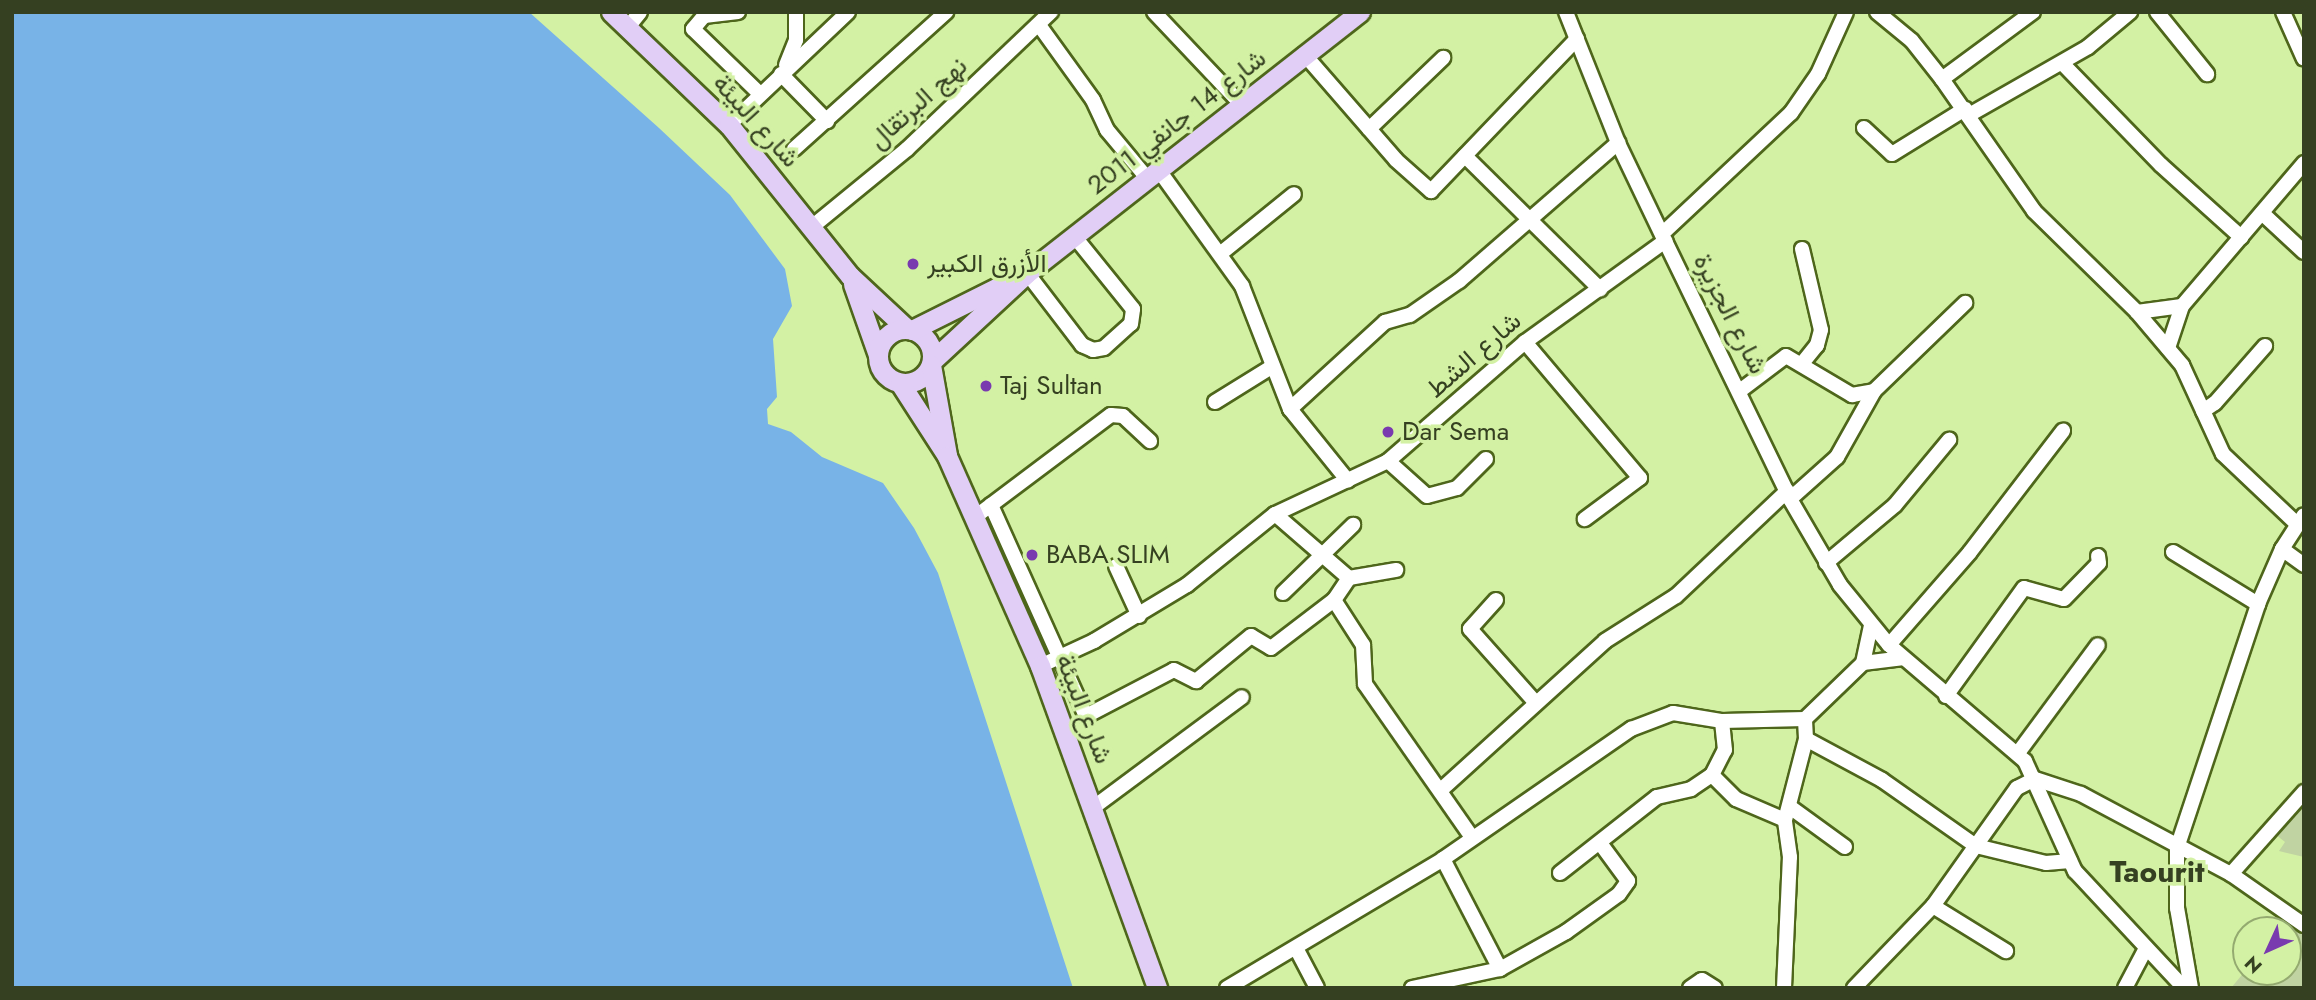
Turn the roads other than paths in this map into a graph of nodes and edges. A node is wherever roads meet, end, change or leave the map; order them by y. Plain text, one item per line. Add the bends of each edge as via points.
1 (611, 12) edge
2 (738, 12) edge
3 (796, 12) edge
4 (848, 12) edge
5 (946, 12) edge
6 (1051, 12) edge
7 (1154, 12) edge
8 (1360, 12) edge
9 (1566, 12) edge
10 (1846, 12) edge
11 (1877, 12) edge
12 (2033, 12) edge
13 (2130, 12) edge
14 (2157, 12) edge
15 (2283, 12) edge
16 (702, 14) edge
17 (634, 20) edge
18 (1039, 25) junction
19 (1577, 39) junction
20 (1304, 54) junction
21 (1443, 58) dead end
22 (2304, 59) edge
23 (2062, 63) junction
24 (781, 74) junction
25 (2207, 74) dead end
26 (1942, 79) junction
27 (760, 94) junction
28 (1241, 104) junction
29 (1967, 112) junction
30 (827, 121) junction
31 (729, 125) junction
32 (1864, 128) dead end
33 (1368, 129) junction
34 (1619, 143) junction
35 (794, 149) dead end
36 (1465, 156) junction
37 (2304, 163) edge
38 (1152, 173) junction
39 (1294, 194) dead end
40 (2262, 213) junction
41 (1531, 220) junction
42 (813, 226) junction
43 (1075, 237) junction
44 (2241, 237) junction
45 (1664, 238) junction
46 (1802, 249) dead end
47 (2304, 252) edge
48 (1220, 254) junction
49 (1027, 273) junction
50 (850, 276) junction
51 (1600, 289) junction
52 (1965, 303) dead end
53 (2182, 306) junction
54 (2137, 312) junction
55 (909, 330) junction
56 (1525, 342) junction
57 (2264, 346) dead end
58 (2168, 348) junction
59 (878, 355) junction
60 (1803, 362) junction
61 (931, 363) junction
62 (1273, 366) junction
63 (900, 383) junction
64 (1741, 390) junction
65 (1874, 391) junction
66 (1215, 402) dead end
67 (1290, 409) junction
68 (2203, 411) junction
69 (2063, 431) dead end
70 (1950, 440) dead end
71 (1150, 441) dead end
72 (947, 456) junction
73 (1486, 459) dead end
74 (1388, 461) junction
75 (1348, 481) junction
76 (1788, 495) junction
77 (992, 505) junction
78 (1275, 514) junction
79 (975, 517) junction
80 (1586, 519) dead end
81 (2300, 520) edge
82 (1353, 525) dead end
83 (2282, 549) junction
84 (2174, 552) dead end
85 (1320, 556) junction
86 (2098, 556) dead end
87 (1826, 563) junction
88 (2304, 565) edge
89 (1116, 566) dead end
90 (1396, 570) dead end
91 (1349, 578) junction
92 (1283, 593) dead end
93 (1334, 600) junction
94 (1496, 600) dead end
95 (2258, 604) junction
96 (1139, 616) junction
97 (1871, 626) junction
98 (1889, 645) junction
99 (2098, 645) dead end
100 (1058, 657) junction
101 (1902, 658) junction
102 (1863, 663) junction
103 (1040, 666) junction
104 (1946, 696) junction
105 (1242, 697) dead end
106 (1536, 704) junction
107 (1805, 719) junction
108 (1722, 721) junction
109 (1806, 738) junction
110 (2018, 754) junction
111 (1712, 775) junction
112 (2035, 779) junction
113 (1442, 789) junction
114 (2304, 792) edge
115 (1094, 807) junction
116 (1787, 813) junction
117 (1471, 836) junction
118 (1600, 843) junction
119 (1976, 846) junction
120 (1845, 847) dead end
121 (2177, 848) junction
122 (1443, 859) junction
123 (2070, 861) junction
124 (1560, 873) dead end
125 (2231, 874) junction
126 (1933, 906) junction
127 (2304, 925) edge
128 (1296, 948) junction
129 (2006, 950) dead end
130 (2145, 950) junction
131 (1494, 971) junction
132 (1157, 988) edge
133 (1227, 988) edge
134 (1317, 988) edge
135 (1412, 988) edge
136 (1497, 988) edge
137 (1690, 988) edge
138 (1715, 988) edge
139 (1784, 988) edge
140 (1854, 988) edge
141 (2125, 988) edge
142 (2184, 988) edge
143 (2191, 988) edge

1 - 17 main road, شارع البيئة
2 - 16 street
3 - 24 street via 796,40
4 - 24 street
5 - 30 street
6 - 18 street, نهج البرتقال
7 - 28 street
8 - 20 main road, شارع 14 جانفي 2011
9 - 19 street, شارع الجزيرة
10 - 45 street, شارع الشط via 1823,65 1791,113
11 - 26 street via 1912,41
12 - 26 street
13 - 23 street
14 - 25 street
15 - 22 street
16 - 27 street via 693,29
17 - 31 main road, شارع البيئة
18 - 38 street via 1089,94 1107,130
18 - 42 street, نهج البرتقال via 907,149
19 - 34 street, شارع الجزيرة
19 - 36 street
20 - 28 main road, شارع 14 جانفي 2011
20 - 33 street
21 - 33 street
23 - 29 street
23 - 44 street via 2161,165
24 - 27 street
24 - 30 street
26 - 29 street
27 - 31 street
28 - 38 main road, شارع 14 جانفي 2011
29 - 32 street via 1892,154
29 - 54 street via 2034,211
30 - 35 street
31 - 42 main road, شارع البيئة
33 - 36 street via 1426,191 1434,189
34 - 41 street
34 - 45 street, شارع الجزيرة
36 - 41 street
37 - 40 street
38 - 43 main road, شارع 14 جانفي 2011
38 - 48 street
39 - 48 street
40 - 44 street
40 - 47 street
41 - 51 street
41 - 67 street via 1459,282 1410,315 1385,323
42 - 50 main road, شارع البيئة
43 - 49 main road, شارع 14 جانفي 2011
43 - 49 street via 1133,309 1131,324 1104,348 1082,345
44 - 53 street
45 - 51 street, شارع الشط
45 - 64 street, شارع الجزيرة
46 - 60 street via 1821,330 1817,345
48 - 62 street via 1247,295
49 - 55 main road, شارع 14 جانفي 2011
49 - 61 main road, شارع 14 جانفي 2011
50 - 55 main road, شارع البيئة
50 - 59 main road, شارع البيئة
51 - 56 street, شارع الشط
52 - 65 street
53 - 54 street
53 - 58 street
54 - 58 street
55 - 59 main road via 884,340
55 - 61 main road via 926,338
56 - 74 street, شارع الشط
56 - 80 street via 1640,478
57 - 68 street
58 - 68 street via 2182,365
59 - 63 main road via 884,373
60 - 64 street via 1786,356
60 - 65 street via 1852,395
61 - 63 main road via 915,382
61 - 72 main road, شارع البيئة
62 - 66 street
62 - 67 street
63 - 72 main road, شارع البيئة
64 - 76 street, شارع الجزيرة
65 - 76 street via 1837,457
67 - 75 street
68 - 81 street via 2223,454
69 - 98 street via 1970,552
70 - 87 street via 1895,505
71 - 77 street via 1124,416 1111,415
72 - 79 main road, شارع البيئة
73 - 74 street via 1457,488 1427,496
74 - 75 street, شارع الشط
75 - 78 street, شارع الشط
76 - 87 street, شارع الجزيرة
76 - 106 street via 1660,610 1605,641
77 - 79 street
77 - 100 street
78 - 85 street
78 - 96 street, شارع الشط via 1187,585
79 - 103 main road, شارع البيئة
81 - 83 street
82 - 85 street
83 - 88 street
83 - 95 street
84 - 95 street
85 - 91 street
85 - 92 street
86 - 104 street via 2099,564 2064,599 2024,588
87 - 97 street, شارع الجزيرة
89 - 96 street
90 - 91 street
91 - 93 street
93 - 100 street via 1271,648 1251,636 1196,681 1174,670 1090,716 1083,713
93 - 113 street via 1363,645 1362,673 1372,696
94 - 106 street via 1470,629
95 - 121 street
96 - 100 street, شارع الشط
97 - 98 street, شارع الجزيرة
97 - 102 street
98 - 101 street, شارع الجزيرة
99 - 110 street
100 - 103 street, شارع الشط
101 - 102 street
101 - 104 street, شارع الجزيرة
102 - 107 street
103 - 115 main road, شارع البيئة
104 - 110 street, شارع الجزيرة
105 - 115 street
106 - 113 street
107 - 108 street
107 - 109 street
108 - 111 street via 1725,750
108 - 117 street via 1674,713 1631,729
109 - 116 street
109 - 119 street via 1882,780
110 - 112 street, شارع الجزيرة
111 - 116 street via 1736,799
111 - 118 street via 1691,789 1657,797
112 - 119 street via 2017,788
112 - 121 street via 2081,794
112 - 123 street, شارع الجزيرة
113 - 117 street
114 - 125 street
115 - 132 main road, شارع البيئة
116 - 120 street
116 - 139 street via 1790,857
117 - 122 street
118 - 124 street
118 - 131 street via 1628,881 1623,890 1566,932
119 - 123 street via 2046,863
119 - 126 street
121 - 125 street
121 - 143 street via 2177,908
122 - 128 street
122 - 131 street
123 - 130 street, شارع الجزيرة
125 - 127 street
126 - 129 street
126 - 140 street
128 - 133 street
128 - 134 street
130 - 141 street
130 - 142 street, شارع الجزيرة
131 - 135 street
131 - 136 street
137 - 138 street via 1702,980

